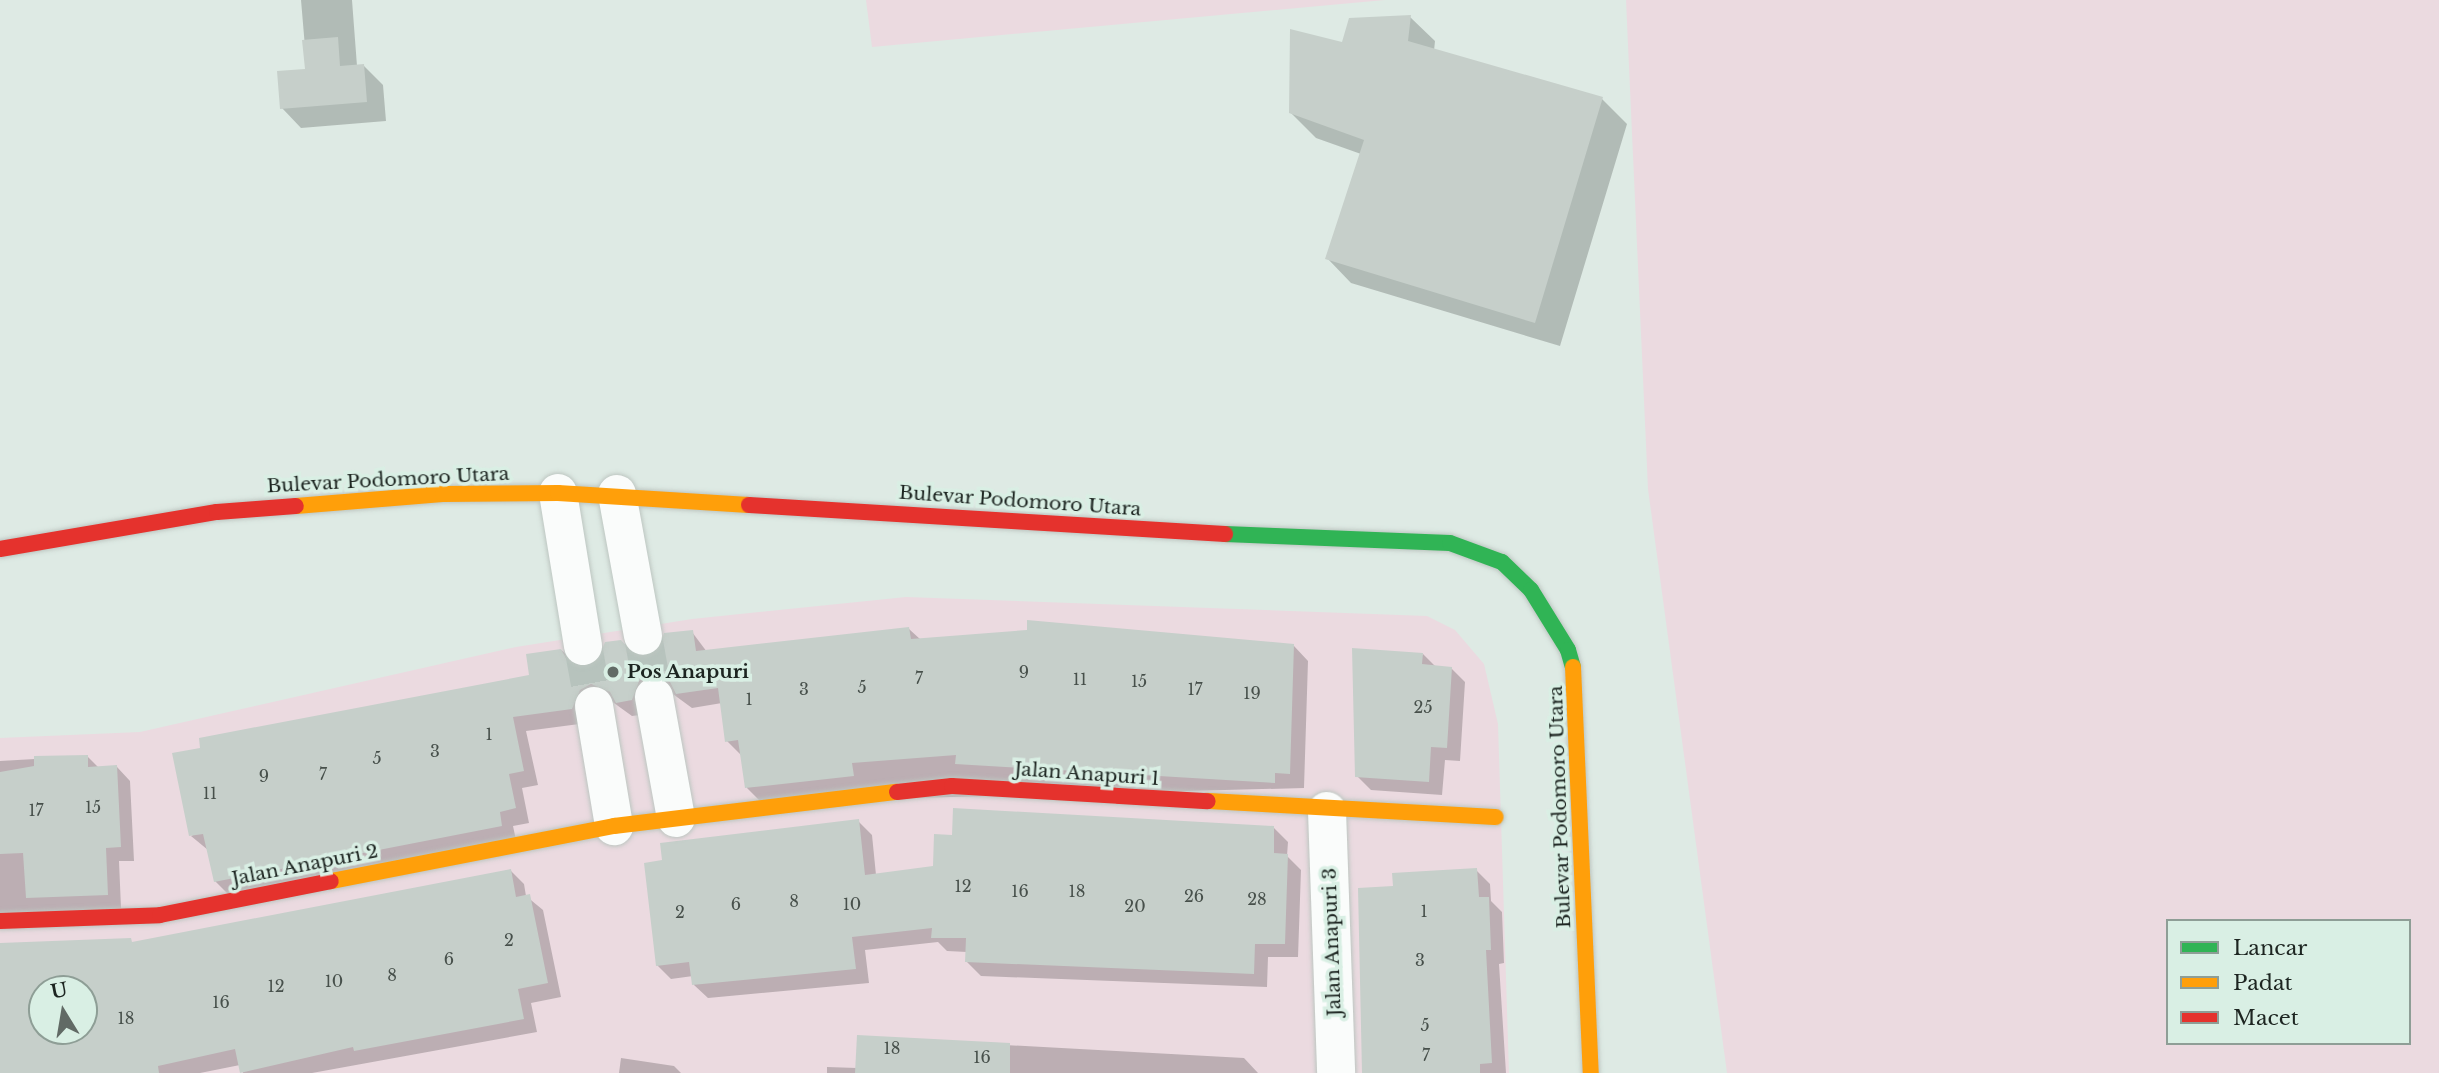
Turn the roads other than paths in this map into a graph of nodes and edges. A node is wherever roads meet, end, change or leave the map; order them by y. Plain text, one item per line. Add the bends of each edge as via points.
1 (558, 493) junction
2 (617, 494) junction
3 (0, 549) edge
4 (643, 636) tunnel mouth
5 (583, 646) tunnel mouth
6 (654, 697) tunnel mouth
7 (594, 706) tunnel mouth
8 (1327, 811) junction
9 (1496, 817) dead end
10 (676, 818) junction
11 (614, 826) junction
12 (0, 922) edge
13 (1336, 1073) edge
14 (1591, 1073) edge

1 - 2 street, Bulevar Podomoro Utara
1 - 3 street, Bulevar Podomoro Utara via 443,494 217,512
1 - 5 street
2 - 4 street
2 - 14 street, Bulevar Podomoro Utara via 1170,532 1450,543 1502,562 1552,619 1577,680
6 - 10 street
7 - 11 street
8 - 9 street, Jalan Anapuri 1
8 - 10 street, Jalan Anapuri 1 via 952,786
8 - 13 street, Jalan Anapuri 3
10 - 11 street, Jalan Anapuri 1
11 - 12 street, Jalan Anapuri 2 via 160,915

